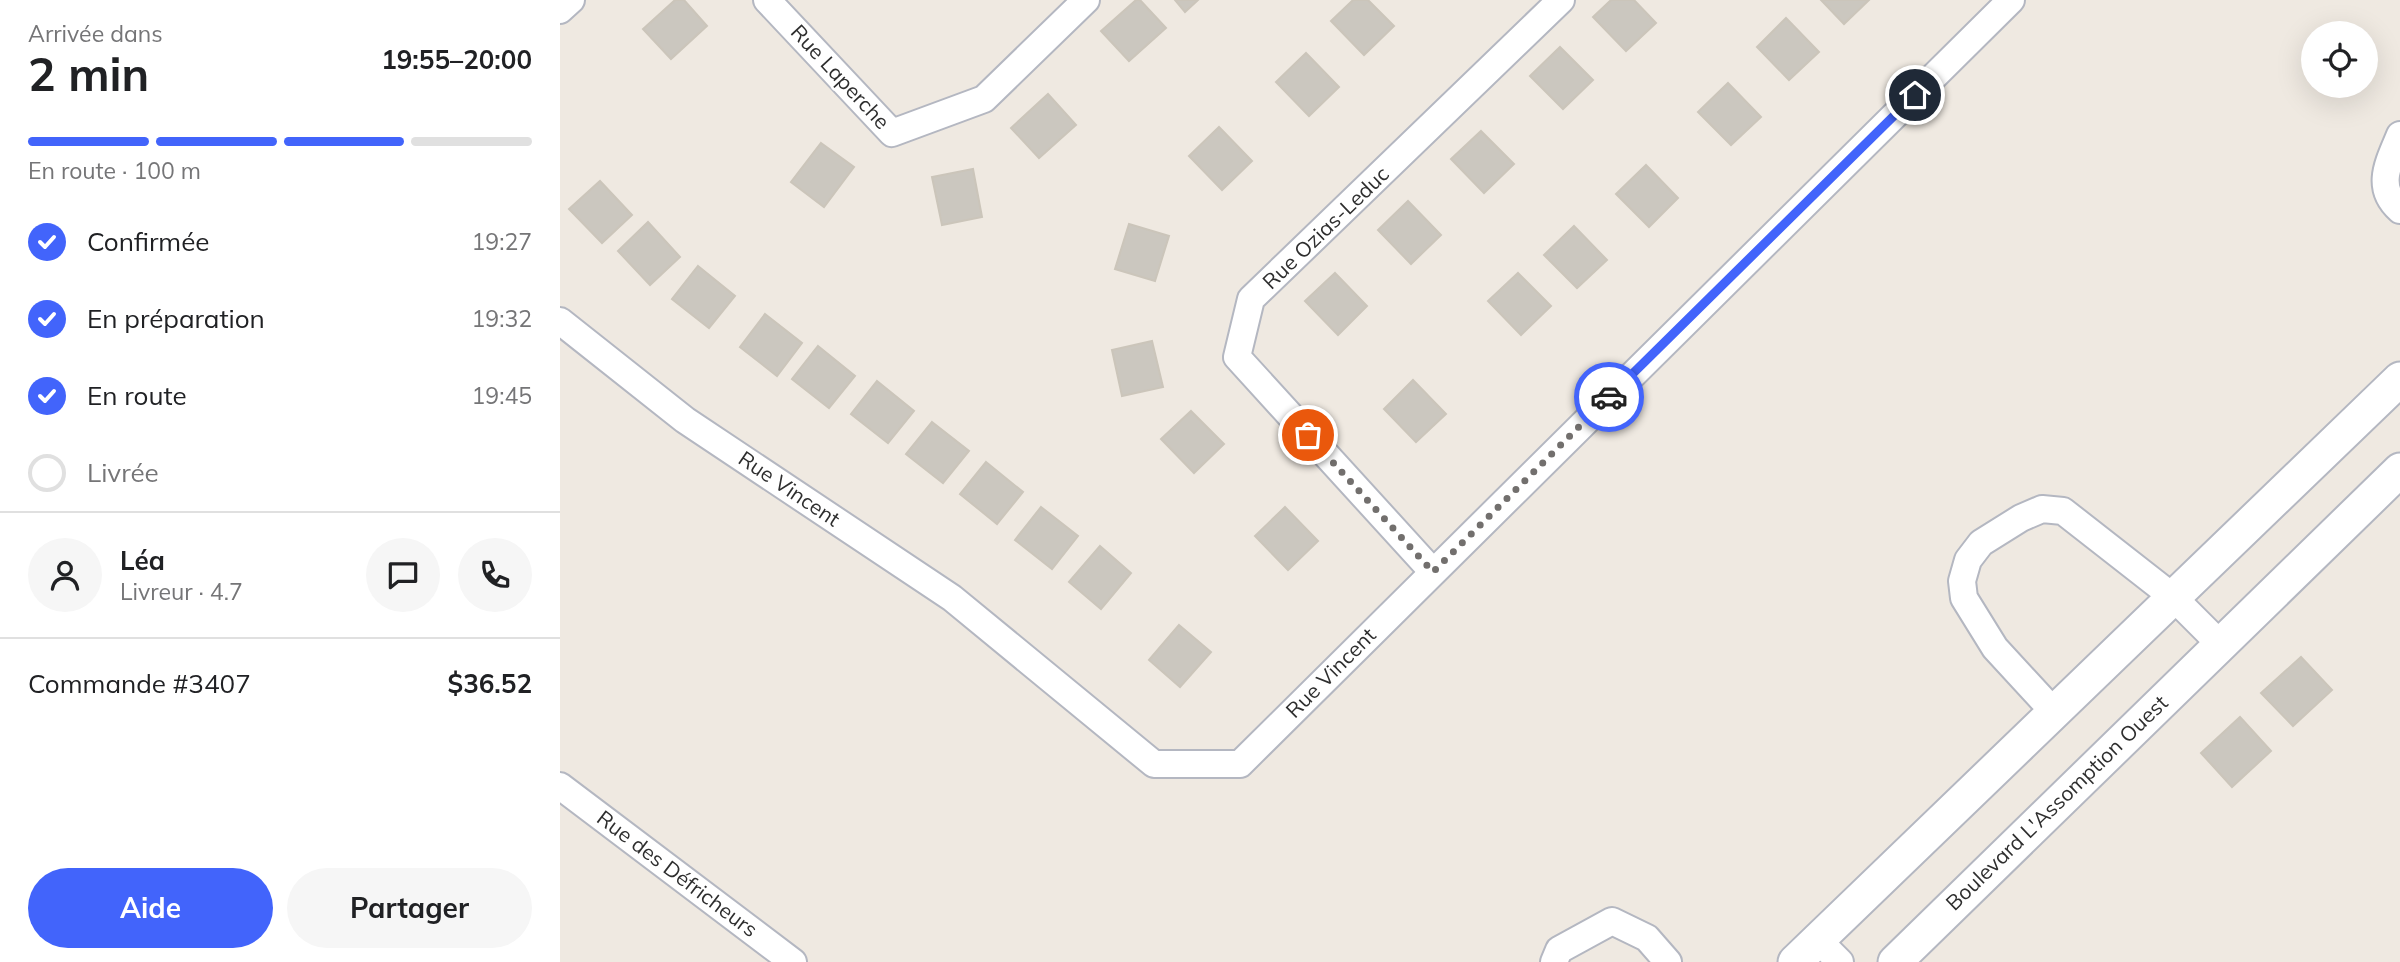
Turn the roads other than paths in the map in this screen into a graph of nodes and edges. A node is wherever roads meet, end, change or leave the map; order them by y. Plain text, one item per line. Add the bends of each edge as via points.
1 (571, 0) edge
2 (767, 0) edge
3 (1086, 0) edge
4 (1561, 0) edge
5 (2011, 0) edge
6 (560, 10) edge
7 (2400, 135) edge
8 (2400, 210) edge
9 (560, 321) edge
10 (2400, 379) edge
11 (2400, 470) edge
12 (1433, 572) junction
13 (2173, 597) junction
14 (2220, 644) junction
15 (2054, 712) junction
16 (560, 786) edge
17 (1818, 955) edge
18 (793, 962) edge
19 (1554, 962) edge
20 (1668, 962) edge
21 (1895, 962) edge

1 - 6 street
2 - 3 street, Rue Laperche via 892,133 984,99
4 - 12 street, Rue Ozias-Leduc via 1251,299 1237,357
5 - 12 street, Rue Vincent
7 - 8 street via 2383,177 2392,203
9 - 12 street, Rue Vincent via 685,420 952,598 1154,764 1240,764
10 - 13 street
11 - 14 street, Boulevard L'Assomption Ouest
13 - 14 street
13 - 15 street
13 - 15 street via 2063,511 2042,509 2021,517 1982,542 1968,560 1962,581 1964,598 1994,648
14 - 21 street, Boulevard L'Assomption Ouest
15 - 17 street
16 - 18 street, Rue des Défricheurs
19 - 20 street via 1559,950 1612,921 1647,938

